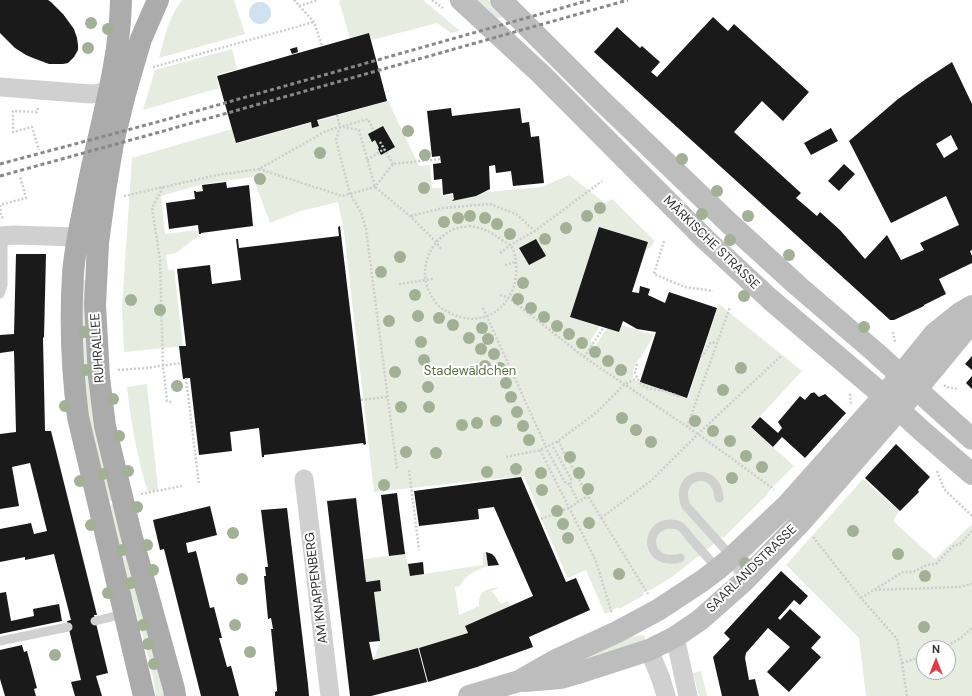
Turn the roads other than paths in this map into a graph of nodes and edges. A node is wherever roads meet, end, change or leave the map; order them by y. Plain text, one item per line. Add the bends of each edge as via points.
1 (121, 0) edge
2 (158, 0) edge
3 (461, 0) edge
4 (504, 1) edge
5 (0, 87) edge
6 (109, 92) junction
7 (1, 236) edge
8 (78, 237) junction
9 (0, 294) edge
10 (972, 306) edge
11 (972, 322) edge
12 (908, 383) junction
13 (891, 403) junction
14 (972, 439) edge
15 (972, 474) edge
16 (304, 480) dead end
17 (719, 498) dead end
18 (680, 558) dead end
19 (725, 563) junction
20 (743, 582) junction
21 (654, 603) junction
22 (124, 614) junction
23 (95, 621) dead end
24 (68, 627) dead end
25 (675, 637) junction
26 (0, 641) edge
27 (649, 650) junction
28 (518, 681) junction
29 (144, 696) edge
30 (175, 696) edge
31 (330, 696) edge
32 (468, 696) edge
33 (666, 696) edge
34 (688, 696) edge

1 - 6 main road, RUHRALLEE via 119,36
2 - 30 main road, RUHRALLEE via 140,39 113,143 98,243 95,305 99,377 106,426 131,534
3 - 13 main road, MÄRKISCHE STRASSE via 540,74 705,239 771,300
4 - 12 main road, MÄRKISCHE STRASSE via 602,101 730,224
5 - 6 street via 90,94
6 - 8 main road, RUHRALLEE
7 - 8 street
7 - 9 lane via 3,285
8 - 22 main road, RUHRALLEE via 73,273 72,318 77,410
10 - 12 main road via 935,333
11 - 12 main road
12 - 13 main road
12 - 14 main road, MÄRKISCHE STRASSE
13 - 15 main road, MÄRKISCHE STRASSE
13 - 19 main road, SAARLANDSTRASSE
13 - 20 main road, SAARLANDSTRASSE via 801,522
16 - 31 street, AM KNAPPENBERG
17 - 19 lane via 715,484 703,476 691,480 683,490 686,506
18 - 19 lane via 664,559 656,554 652,536 660,526 671,524 681,527
19 - 20 lane
19 - 21 main road, SAARLANDSTRASSE via 702,581
20 - 25 main road, SAARLANDSTRASSE via 700,620
21 - 25 main road
21 - 27 main road
21 - 28 main road, SAARLANDSTRASSE via 617,632
22 - 23 lane
22 - 29 main road, RUHRALLEE
24 - 26 lane
25 - 27 main road, SAARLANDSTRASSE
25 - 34 street
27 - 28 main road, SAARLANDSTRASSE via 561,678
27 - 33 street
28 - 32 main road, SAARLANDSTRASSE

